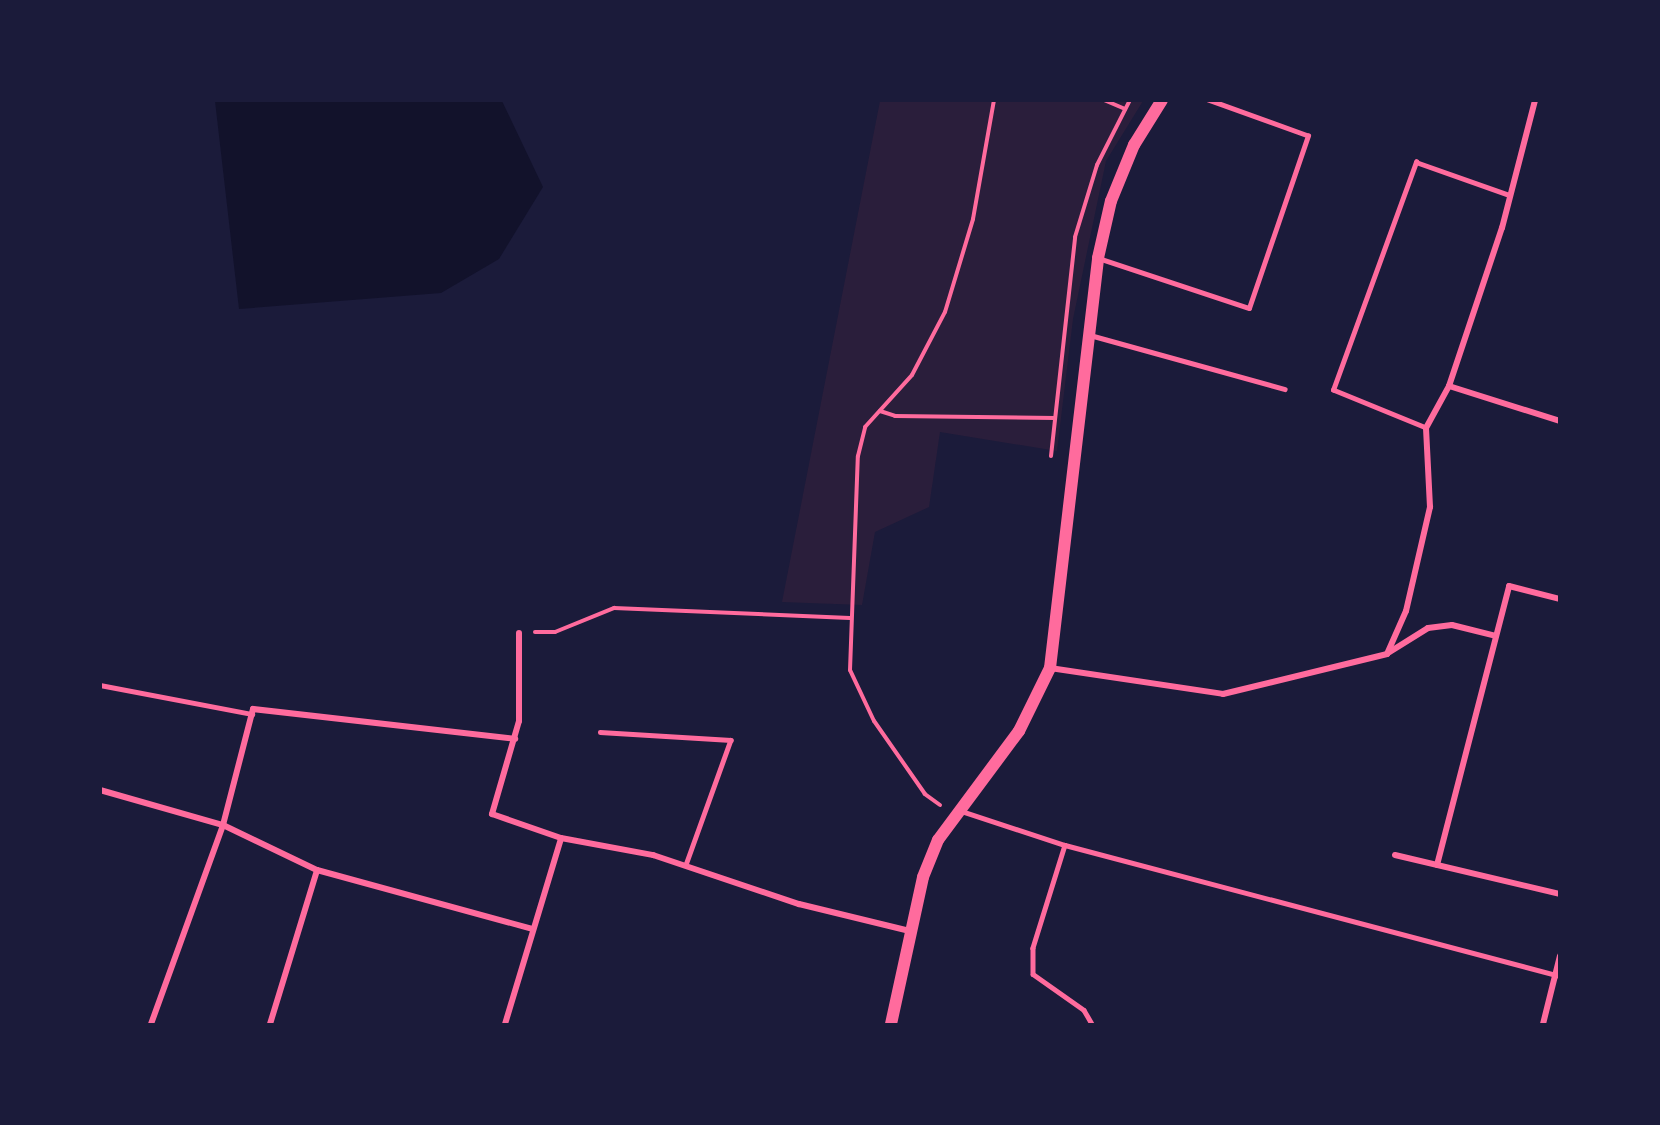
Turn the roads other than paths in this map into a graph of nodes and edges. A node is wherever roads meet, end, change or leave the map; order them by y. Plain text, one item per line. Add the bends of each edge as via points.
1 (1161, 100) edge
2 (1208, 100) edge
3 (1535, 100) edge
4 (1509, 195) junction
5 (1098, 258) junction
6 (1088, 334) junction
7 (1449, 386) junction
8 (1285, 389) dead end
9 (1560, 421) edge
10 (1426, 428) junction
11 (1560, 599) edge
12 (519, 633) road end
13 (1496, 636) junction
14 (1387, 654) junction
15 (1050, 668) junction
16 (100, 685) edge
17 (252, 714) junction
18 (600, 732) dead end
19 (515, 739) junction
20 (100, 790) edge
21 (957, 810) junction
22 (223, 825) junction
23 (561, 838) junction
24 (1065, 845) junction
25 (1395, 855) dead end
26 (686, 865) junction
27 (1437, 865) junction
28 (317, 870) junction
29 (1560, 894) edge
30 (533, 929) junction
31 (910, 931) junction
32 (1560, 956) edge
33 (1557, 976) edge
34 (151, 1024) edge
35 (270, 1024) edge
36 (505, 1024) edge
37 (891, 1024) edge
38 (1092, 1024) edge
39 (1543, 1024) edge

1 - 5 main road via 1134,145 1112,201
2 - 5 lane via 1308,136 1249,308
3 - 4 street
4 - 7 street
4 - 10 lane via 1416,162 1333,390
5 - 6 main road
6 - 8 lane
6 - 15 main road
7 - 9 street
7 - 10 street
10 - 14 street via 1430,507 1406,611
11 - 13 street via 1509,586
12 - 19 street
13 - 14 street via 1452,625 1428,628
13 - 27 street
14 - 15 street via 1223,694
15 - 21 main road via 1019,731
16 - 17 lane
17 - 19 street via 253,709
17 - 22 street
18 - 26 lane via 731,740
19 - 23 street via 492,814
20 - 22 street
21 - 24 lane
21 - 31 main road via 922,877
22 - 28 street
22 - 34 street
23 - 26 street
23 - 30 street
24 - 33 lane
24 - 38 lane via 1033,948 1033,974 1084,1010
25 - 27 street
26 - 31 street via 799,904
27 - 29 street
28 - 30 street
28 - 35 street
30 - 36 street
31 - 37 main road
32 - 33 street
33 - 39 street

